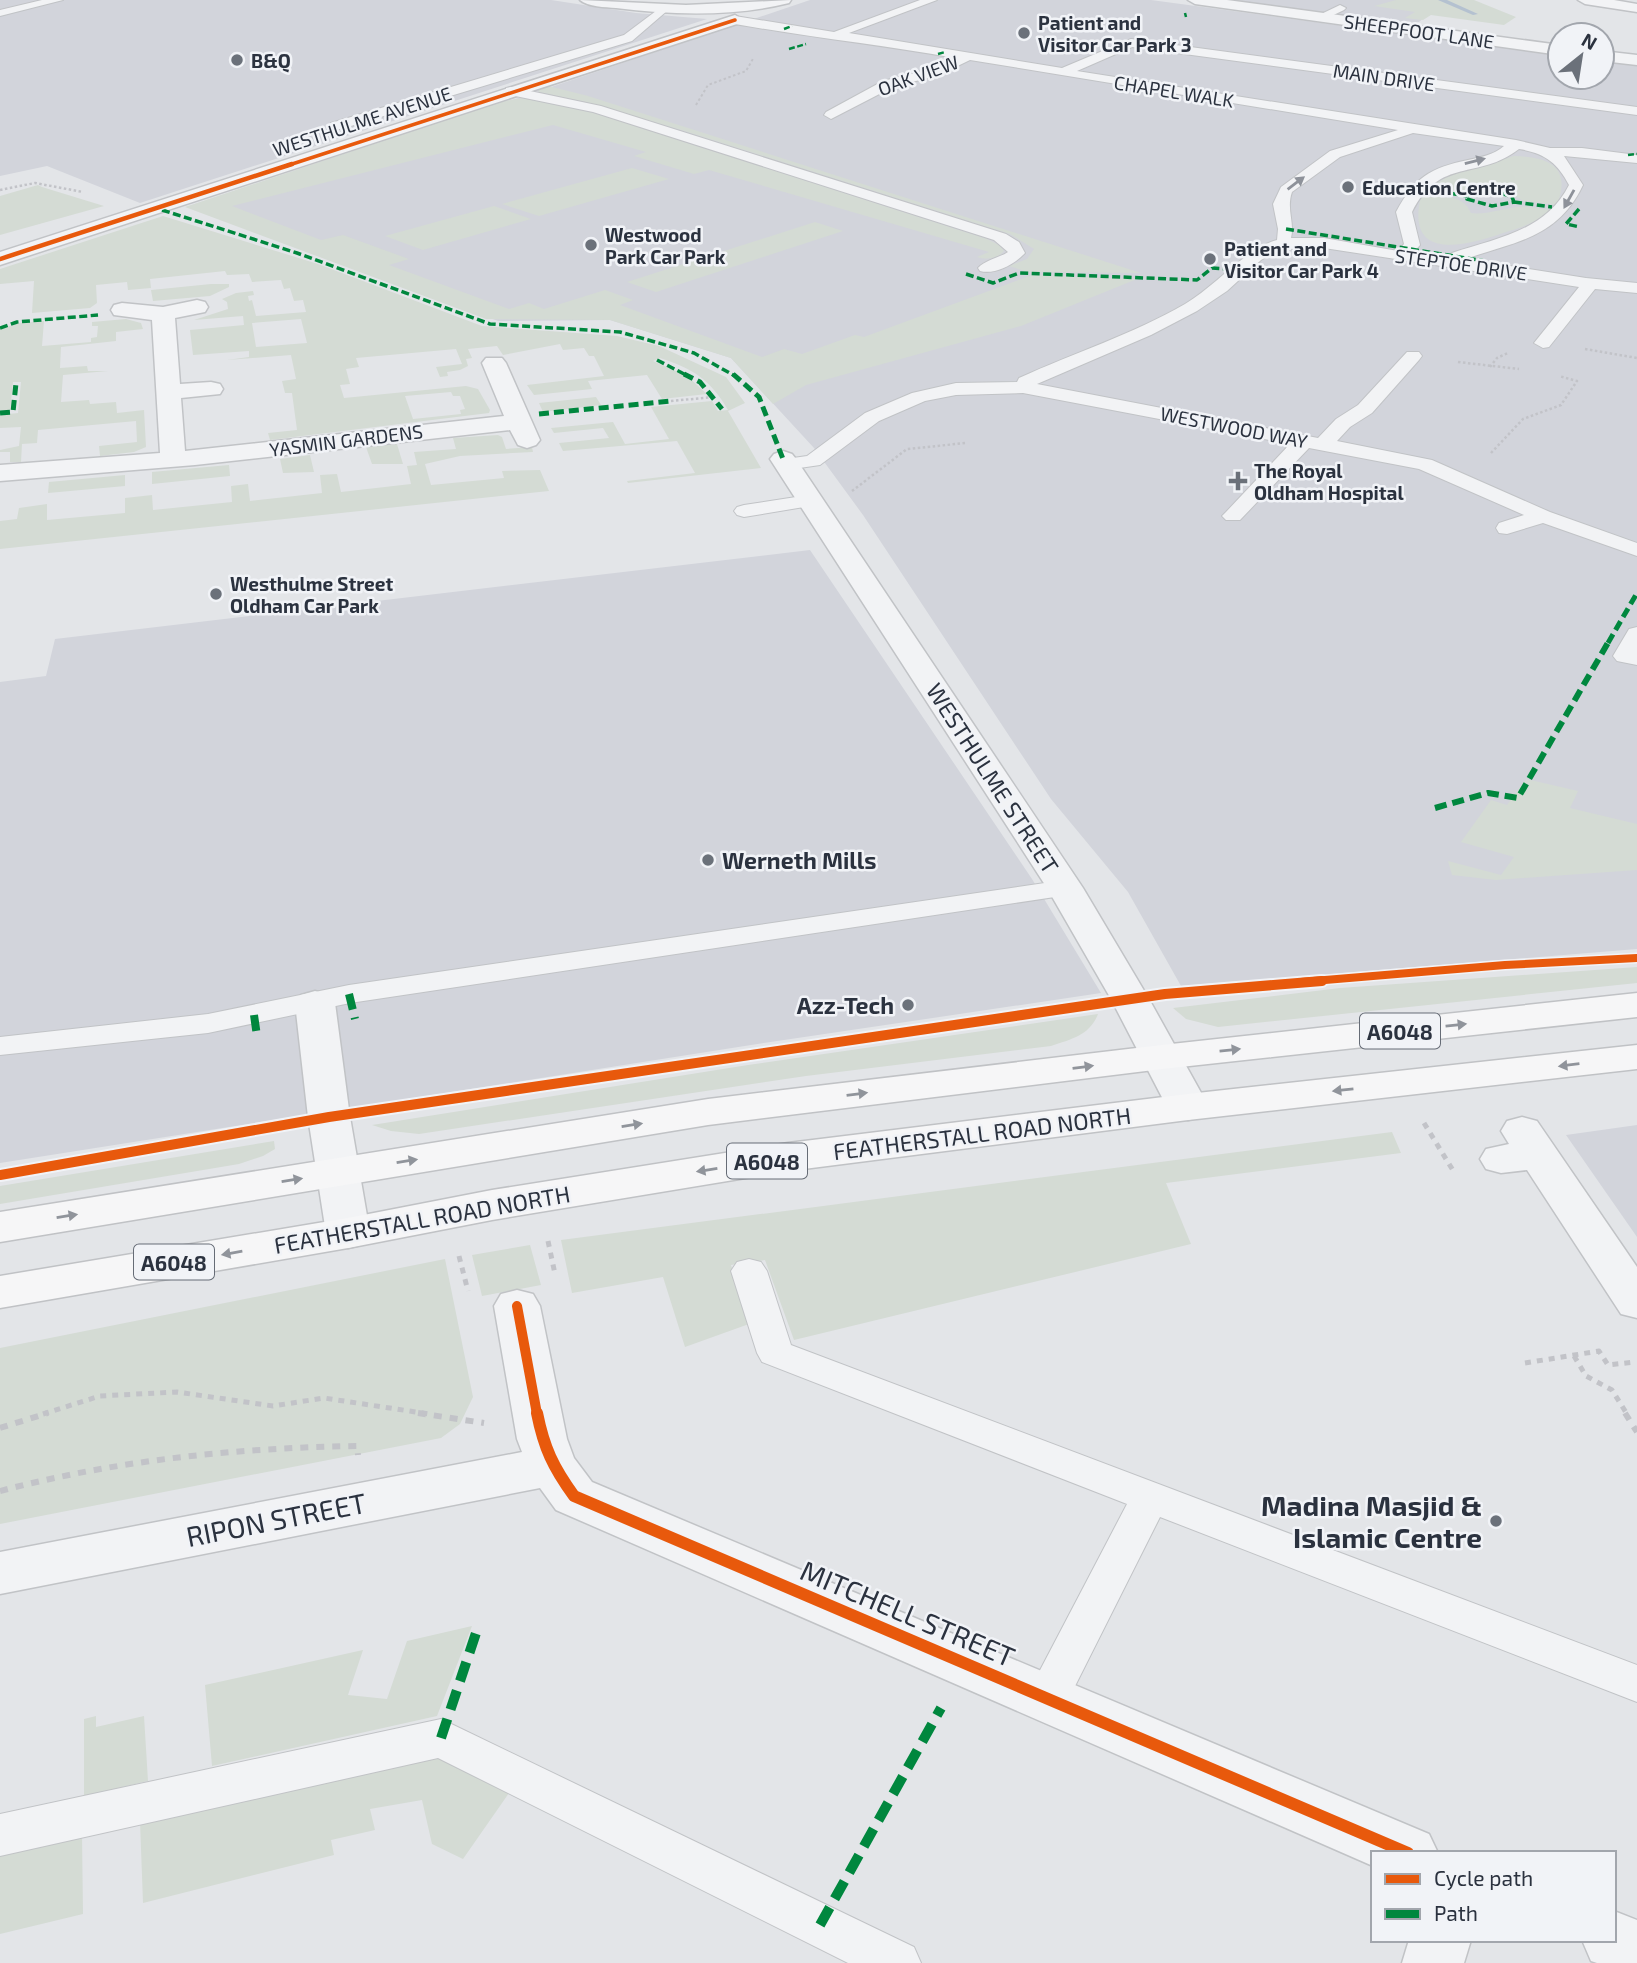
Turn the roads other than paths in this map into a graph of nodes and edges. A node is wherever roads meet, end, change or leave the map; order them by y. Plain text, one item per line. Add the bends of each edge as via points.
1 (57, 0) edge
2 (587, 0) edge
3 (784, 0) edge
4 (931, 0) edge
5 (1195, 0) edge
6 (1585, 0) edge
7 (664, 8) junction
8 (719, 8) junction
9 (1340, 8) dead end
10 (1637, 8) edge
11 (0, 13) edge
12 (1321, 17) junction
13 (735, 20) junction
14 (831, 35) junction
15 (1546, 48) edge
16 (970, 56) junction
17 (1616, 58) edge
18 (1637, 60) edge
19 (1064, 72) junction
20 (1158, 77) dead end
21 (511, 91) junction
22 (1203, 96) junction
23 (1637, 111) edge
24 (831, 115) dead end
25 (336, 126) dead end
26 (1413, 129) junction
27 (1516, 144) junction
28 (1551, 152) junction
29 (1637, 159) edge
30 (1286, 243) junction
31 (1402, 256) junction
32 (0, 259) edge
33 (1449, 264) junction
34 (986, 268) dead end
35 (1591, 284) junction
36 (1637, 288) edge
37 (197, 306) dead end
38 (122, 310) dead end
39 (163, 314) junction
40 (1543, 343) dead end
41 (1413, 356) dead end
42 (489, 371) dead end
43 (1023, 387) junction
44 (211, 389) dead end
45 (169, 392) junction
46 (1313, 443) junction
47 (173, 459) junction
48 (785, 462) joint
49 (0, 473) edge
50 (809, 501) junction
51 (744, 511) dead end
52 (1233, 516) dead end
53 (1543, 516) junction
54 (1507, 528) dead end
55 (1637, 550) edge
56 (1637, 634) edge
57 (1626, 662) edge
58 (1065, 888) junction
59 (574, 961) junction
60 (489, 993) dead end
61 (315, 1003) junction
62 (1637, 1005) edge
63 (0, 1045) edge
64 (1162, 1057) junction
65 (1637, 1057) edge
66 (1188, 1107) junction
67 (1521, 1149) dead end
68 (340, 1172) junction
69 (0, 1227) edge
70 (348, 1233) junction
71 (749, 1271) dead end
72 (0, 1292) edge
73 (515, 1296) road end
74 (1637, 1302) edge
75 (552, 1466) junction
76 (1150, 1498) junction
77 (0, 1573) edge
78 (1637, 1684) edge
79 (1048, 1697) junction
80 (0, 1835) edge
81 (1403, 1851) edge
82 (1616, 1941) edge
83 (1439, 1942) edge
84 (1637, 1950) edge
85 (897, 1963) edge
86 (1433, 1963) edge

1 - 11 lane
2 - 7 street
3 - 8 street
4 - 14 lane, CHAPEL WALK
5 - 12 street, SHEEPFOOT LANE
6 - 10 street
7 - 8 street
7 - 25 lane via 628,38
8 - 13 street
9 - 12 lane
12 - 15 street, SHEEPFOOT LANE
13 - 14 lane, CHAPEL WALK
13 - 21 street, WESTHULME AVENUE
14 - 16 lane, CHAPEL WALK
16 - 19 lane, CHAPEL WALK
16 - 24 lane, OAK VIEW via 935,72 888,84
17 - 18 street
19 - 22 lane, CHAPEL WALK
19 - 23 lane, MAIN DRIVE via 1131,43
20 - 22 lane via 1206,83 1217,89
21 - 32 street, WESTHULME AVENUE
21 - 34 lane via 596,109 1000,237 1013,245 1017,253
22 - 26 lane, CHAPEL WALK
26 - 27 lane, CHAPEL WALK
30 -> 26 lane via 1282,222 1286,190 1335,154
27 - 28 lane, CHAPEL WALK
31 -> 27 lane via 1412,245 1404,212 1416,188 1437,173 1504,153
28 - 29 lane, CHAPEL WALK
28 -> 33 lane via 1576,185 1564,208 1539,229 1458,256
30 - 31 lane, STEPTOE DRIVE via 1310,242
30 - 43 lane via 1250,262 1212,295
31 - 33 lane, STEPTOE DRIVE
33 - 35 lane, STEPTOE DRIVE
35 - 36 lane, STEPTOE DRIVE
35 - 40 lane
37 - 39 street
38 - 39 street
39 - 45 street
41 - 46 lane via 1365,409
42 - 47 street, YASMIN GARDENS via 524,431
43 - 46 lane, WESTWOOD WAY
43 - 48 lane, WESTWOOD WAY via 956,389 919,397 872,417 813,461
44 - 45 street
45 - 47 street
46 - 52 lane
46 - 53 lane, WESTWOOD WAY via 1424,464
47 - 49 street, YASMIN GARDENS
48 - 50 street, WESTHULME STREET
50 - 51 lane
50 - 58 street, WESTHULME STREET
53 - 54 lane
53 - 55 lane, WESTWOOD WAY
56 - 57 lane
58 - 59 lane
58 - 64 street, WESTHULME STREET
59 - 60 lane via 579,977
59 - 61 lane
61 - 63 lane via 123,1033
61 - 68 street
64 -> 62 main road, A6048
64 - 66 street, WESTHULME STREET
68 -> 64 main road, A6048 via 708,1112
65 -> 66 main road, FEATHERSTALL ROAD NORTH / A6048
66 -> 70 main road, FEATHERSTALL ROAD NORTH / A6048 via 788,1157
67 - 74 street
69 -> 68 main road, A6048
68 - 70 street
70 -> 72 main road, FEATHERSTALL ROAD NORTH / A6048
71 - 76 lane via 775,1353
73 - 75 street, MITCHELL STREET via 542,1439
75 - 77 street, RIPON STREET
75 - 79 street, MITCHELL STREET via 574,1496
76 - 78 lane
76 - 79 lane
79 - 81 street, MITCHELL STREET
80 - 85 lane via 441,1738
82 - 84 street
83 - 86 street

